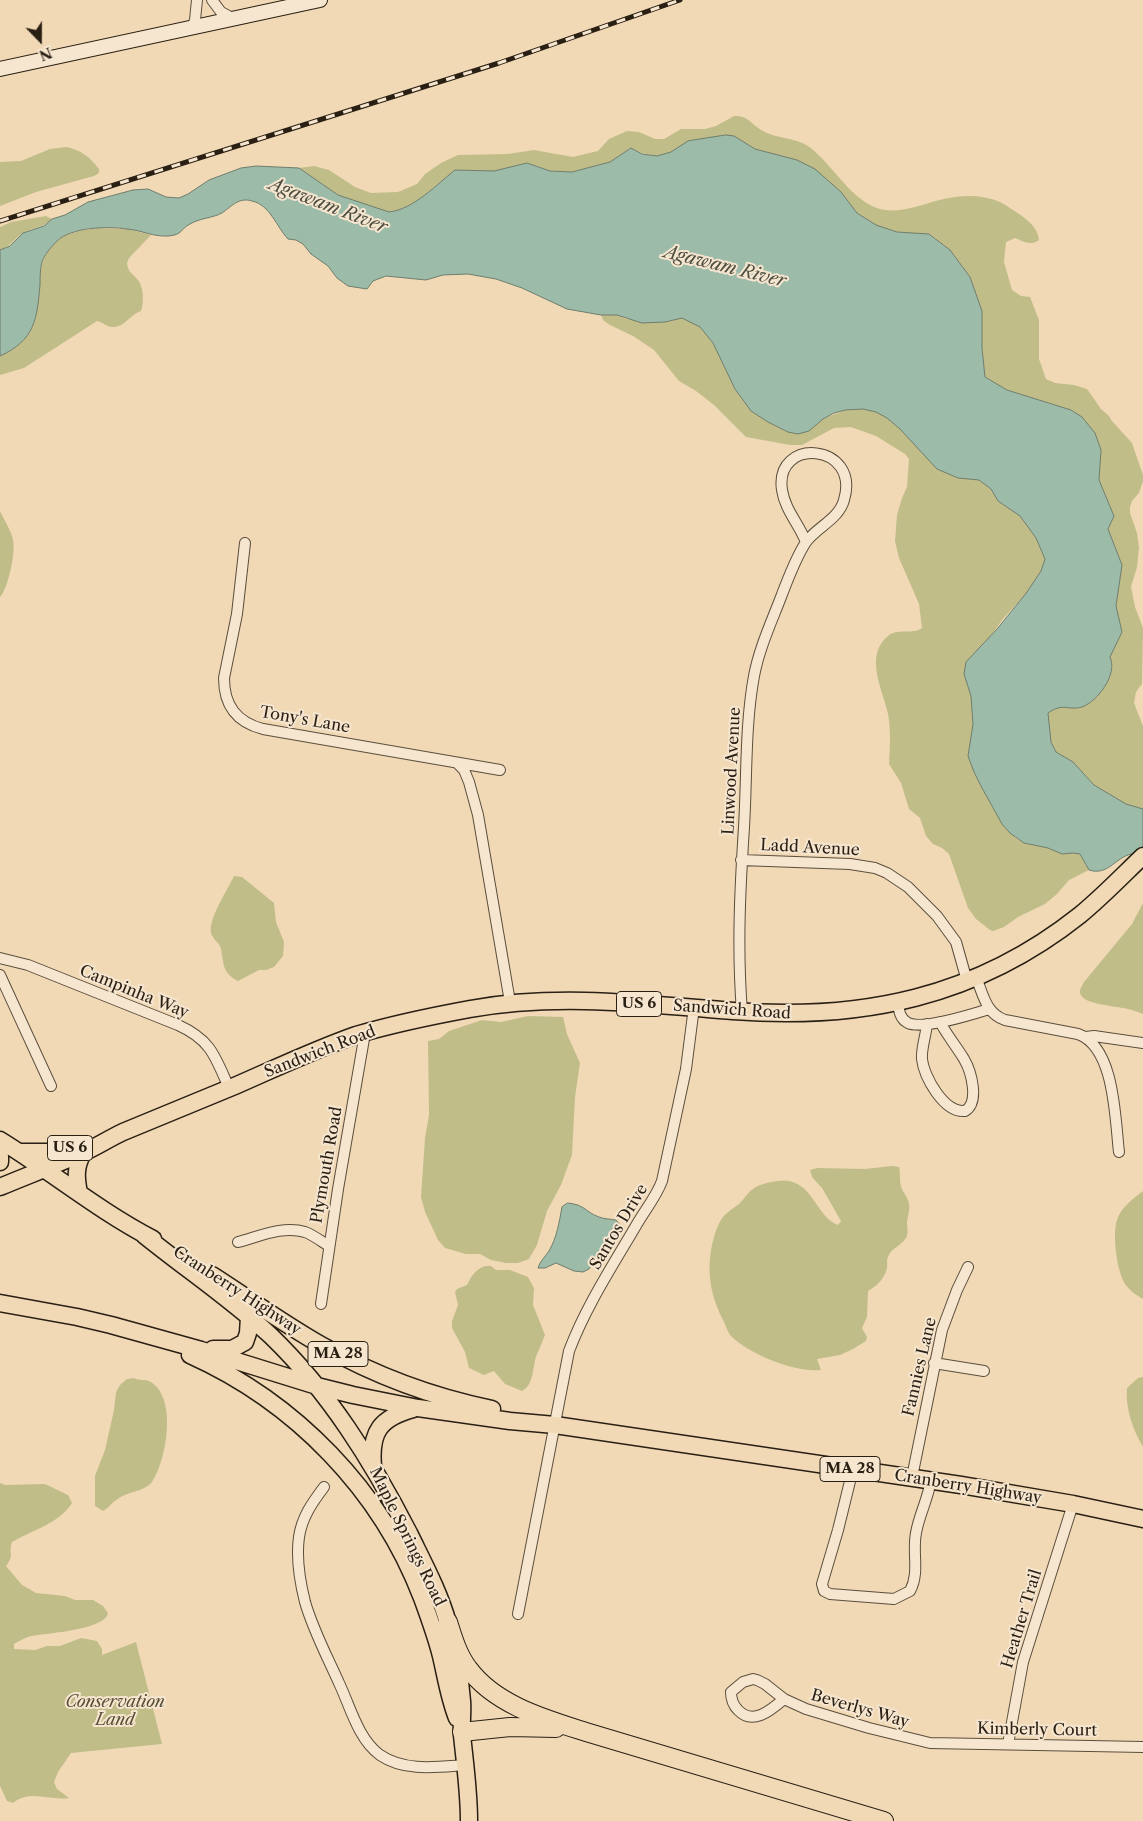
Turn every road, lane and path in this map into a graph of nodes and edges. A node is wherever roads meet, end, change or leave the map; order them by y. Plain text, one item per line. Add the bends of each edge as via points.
1 (197, 0) edge
2 (212, 0) edge
3 (320, 0) edge
4 (234, 19) junction
5 (192, 28) junction
6 (0, 69) edge
7 (806, 542) junction
8 (245, 543) dead end
9 (457, 762) junction
10 (500, 770) dead end
11 (1140, 859) edge
12 (741, 860) junction
13 (0, 958) edge
14 (0, 974) edge
15 (972, 979) junction
16 (510, 1002) junction
17 (898, 1003) junction
18 (694, 1008) junction
19 (989, 1009) junction
20 (742, 1012) junction
21 (940, 1022) junction
22 (927, 1024) junction
23 (365, 1033) junction
24 (1086, 1037) junction
25 (1143, 1043) edge
26 (51, 1086) dead end
27 (229, 1088) junction
28 (120, 1134) junction
29 (0, 1140) edge
30 (19, 1152) junction
31 (1119, 1152) dead end
32 (83, 1153) junction
33 (0, 1156) edge
34 (0, 1162) edge
35 (45, 1169) junction
36 (0, 1187) edge
37 (79, 1193) junction
38 (144, 1235) junction
39 (238, 1242) dead end
40 (329, 1246) junction
41 (968, 1267) dead end
42 (0, 1303) edge
43 (321, 1304) dead end
44 (249, 1317) junction
45 (144, 1334) junction
46 (201, 1350) junction
47 (934, 1363) junction
48 (984, 1371) dead end
49 (317, 1386) junction
50 (418, 1408) junction
51 (555, 1425) junction
52 (373, 1466) junction
53 (853, 1469) junction
54 (912, 1478) junction
55 (931, 1480) junction
56 (324, 1487) dead end
57 (1073, 1504) junction
58 (1143, 1519) edge
59 (518, 1614) dead end
60 (448, 1622) junction
61 (784, 1700) junction
62 (462, 1732) junction
63 (586, 1732) junction
64 (930, 1743) joint
65 (1008, 1744) junction
66 (1143, 1747) edge
67 (465, 1765) junction
68 (469, 1821) edge
69 (884, 1821) edge

1 - 5 street
2 - 4 street via 221,12
3 - 4 main road
4 - 5 main road
5 - 6 main road
7 - 7 street, Linwood Avenue via 840,510 845,498 841,468 832,458 819,453 803,455 790,462 782,478 785,501
7 - 12 street, Linwood Avenue via 786,585 754,674
8 - 9 street, Tony's Lane via 237,614 224,678 225,694 240,719 263,729
9 - 10 street, Tony's Lane
9 - 16 street via 469,782 478,815
11 - 15 main road, Sandwich Road / US 6 via 1069,923 1016,957
12 - 15 street, Ladd Avenue via 850,864 887,873 908,887 937,916 956,942
12 - 20 street, Linwood Avenue via 738,936
13 - 27 street, Campinha Way via 28,965 194,1033 210,1048
14 - 26 street
15 - 17 main road, Sandwich Road / US 6
15 - 19 street, Ladd Avenue
16 - 18 main road, Sandwich Road / US 6 via 565,1000
16 - 23 main road, Sandwich Road / US 6
17 - 20 main road, Sandwich Road / US 6 via 822,1013
17 - 22 street via 900,1015 908,1023
18 - 20 main road, Sandwich Road / US 6
18 - 51 street, Santos Drive via 686,1070 662,1181 578,1327 569,1350
19 - 21 street
19 - 24 street via 1005,1020
21 - 22 street
21 - 22 street via 968,1070 973,1096 965,1111 954,1109 942,1100 928,1078 922,1055
23 - 27 main road, Sandwich Road / US 6
23 - 40 street, Plymouth Road
24 - 25 street
24 - 31 street via 1098,1051 1108,1074
27 - 28 main road, Sandwich Road / US 6
28 - 30 main road, Sandwich Road / US 6 via 58,1150
28 - 32 main road, Sandwich Road / US 6
29 - 30 main road, Cranberry Highway
30 - 35 main road, Cranberry Highway / MA 28
32 - 35 main road, Sandwich Road / US 6
32 - 37 main road via 76,1175
33 - 34 main road
35 - 36 main road, Sandwich Road / US 6
35 - 37 main road, Cranberry Highway / MA 28
37 - 38 main road, Cranberry Highway / MA 28
38 - 44 main road, Cranberry Highway
38 - 51 main road, Cranberry Highway / MA 28 via 178,1252 320,1345 361,1366 446,1398
39 - 40 street via 295,1230 312,1235
40 - 43 street, Plymouth Road
41 - 47 street, Fannies Lane via 946,1316
42 - 45 main road, Cranberry Highway / MA 28 via 77,1316
44 - 46 main road via 247,1338 241,1345 232,1349
44 - 49 main road, Cranberry Highway
45 - 46 main road, Cranberry Highway / MA 28
45 - 62 main road, Maple Springs Road via 217,1369 271,1402 320,1443 352,1478 390,1532 410,1570 432,1629
46 - 49 main road, Cranberry Highway / MA 28
47 - 48 street
47 - 54 street, Fannies Lane
49 - 50 main road, Cranberry Highway / MA 28
49 - 52 main road, Maple Springs Road
50 - 51 main road, Cranberry Highway / MA 28
50 - 52 main road via 390,1417 378,1429 373,1442
51 - 53 main road, Cranberry Highway / MA 28
51 - 59 street
52 - 60 main road, Maple Springs Road via 424,1564
53 - 54 main road, Cranberry Highway / MA 28
53 - 55 street via 824,1575 822,1586 830,1594 894,1599 910,1591 915,1579 916,1532
54 - 55 main road, Cranberry Highway / MA 28
55 - 57 main road, Cranberry Highway / MA 28
56 - 67 street via 306,1512 300,1529 301,1578 318,1638 358,1725 376,1751 396,1763
57 - 58 main road, Cranberry Highway / MA 28
57 - 65 street, Heather Trail via 1023,1662
60 - 62 main road, Maple Springs Road via 461,1694
60 - 63 highway via 462,1659 481,1684 501,1698 547,1720
61 - 61 street, Beverlys Way via 765,1684 753,1679 743,1682 731,1692 736,1708 749,1717 768,1712
61 - 64 street, Beverlys Way via 845,1722
62 - 63 highway via 528,1727
62 - 67 main road, Maple Springs Road
63 - 69 highway
64 - 65 street, Kimberly Court
65 - 66 street, Kimberly Court
67 - 68 main road, Maple Springs Road

